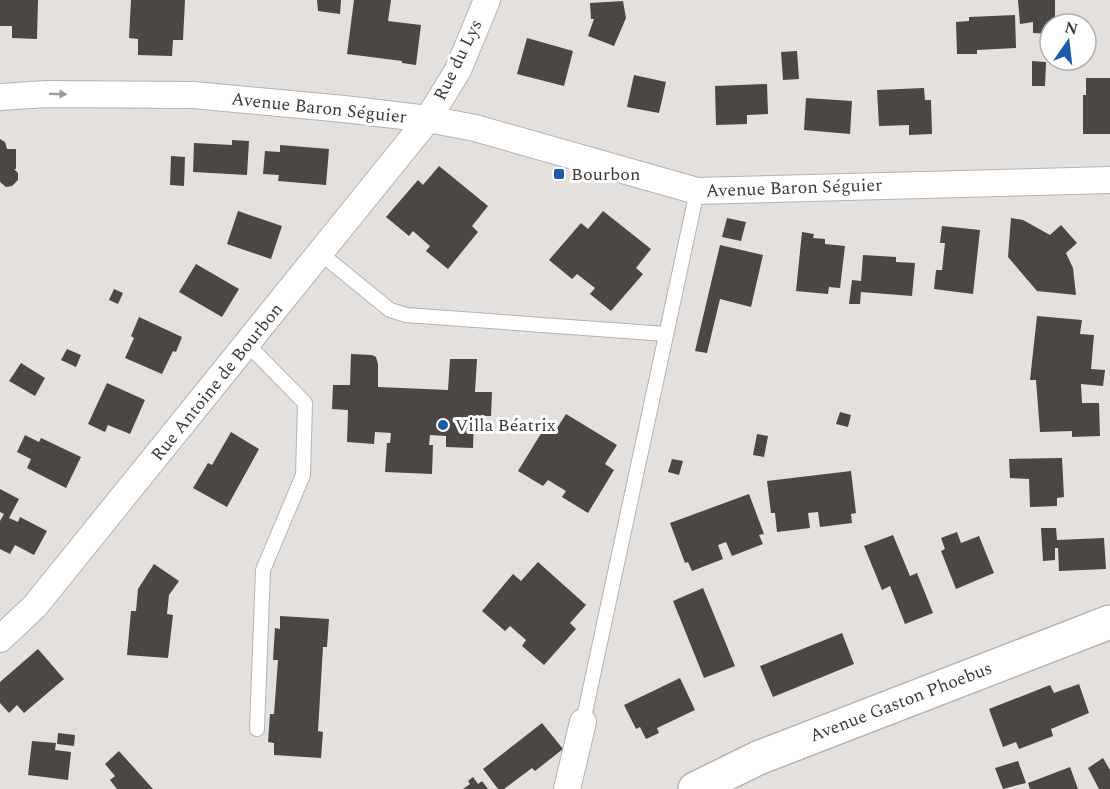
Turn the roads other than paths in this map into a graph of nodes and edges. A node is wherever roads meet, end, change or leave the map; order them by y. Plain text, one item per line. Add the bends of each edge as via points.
1 (486, 0) edge
2 (0, 98) edge
3 (428, 119) junction
4 (1110, 180) edge
5 (697, 191) junction
6 (320, 253) junction
7 (666, 334) junction
8 (248, 345) junction
9 (1110, 622) edge
10 (0, 639) edge
11 (583, 722) joint
12 (257, 729) dead end
13 (567, 789) edge
14 (695, 789) edge

1 - 3 street, Rue du Lys via 458,70
2 -> 3 street, Avenue Baron Séguier via 47,94 193,95
3 - 5 street, Avenue Baron Séguier via 475,128
3 - 6 street, Rue Antoine de Bourbon
4 - 5 street, Avenue Baron Séguier
5 - 7 lane
6 - 7 lane via 390,310 406,315
6 - 8 street, Rue Antoine de Bourbon
7 - 11 lane
8 - 10 street, Rue Antoine de Bourbon via 35,606
8 - 12 lane via 305,403 303,476 263,570
9 - 14 main road, Avenue Gaston Phoebus via 758,758
11 - 13 street

